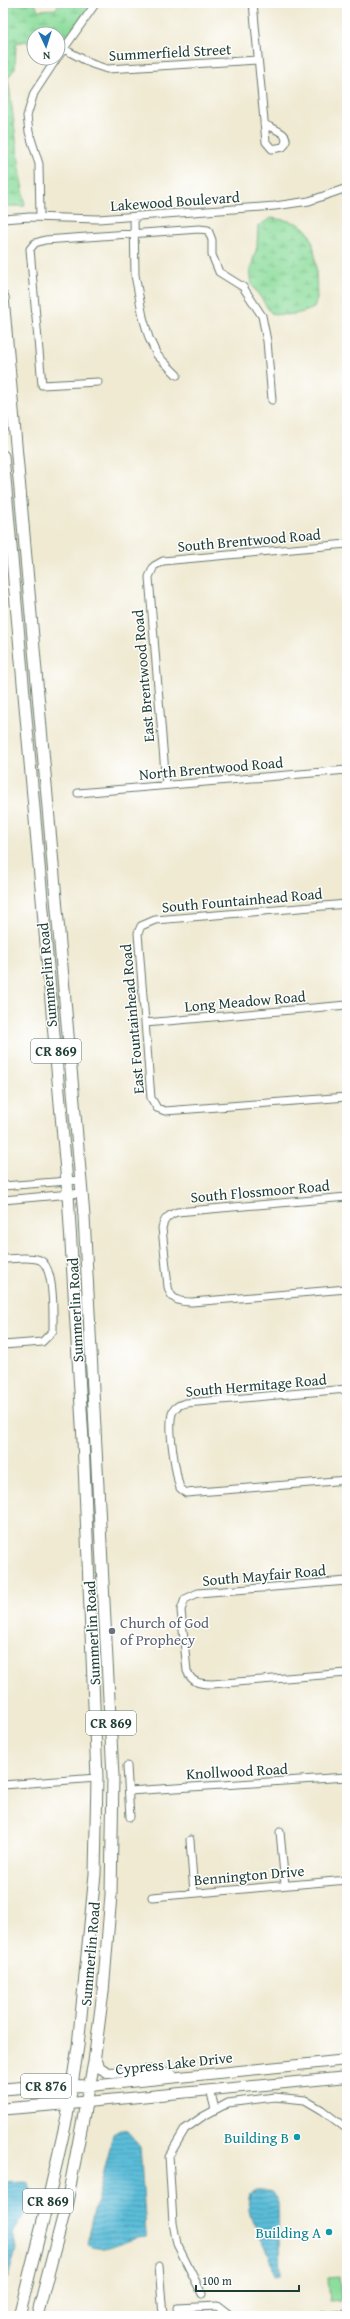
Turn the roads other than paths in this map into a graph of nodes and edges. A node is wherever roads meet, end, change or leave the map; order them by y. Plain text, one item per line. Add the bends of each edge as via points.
1 (96, 3) edge
2 (253, 3) edge
3 (66, 46) edge
4 (66, 50) edge
5 (258, 60) junction
6 (53, 66) edge
7 (264, 124) dead end
8 (347, 188) edge
9 (40, 217) junction
10 (134, 217) junction
11 (3, 219) edge
12 (136, 233) junction
13 (3, 297) edge
14 (177, 375) dead end
15 (98, 382) dead end
16 (272, 400) dead end
17 (3, 456) edge
18 (347, 544) edge
19 (154, 566) joint
20 (347, 770) edge
21 (166, 785) junction
22 (78, 793) dead end
23 (347, 904) edge
24 (141, 926) joint
25 (347, 1005) edge
26 (145, 1022) junction
27 (347, 1097) edge
28 (80, 1180) junction
29 (67, 1181) junction
30 (3, 1186) edge
31 (82, 1193) junction
32 (68, 1194) junction
33 (347, 1197) edge
34 (3, 1200) edge
35 (3, 1259) edge
36 (347, 1288) edge
37 (3, 1344) edge
38 (347, 1389) edge
39 (347, 1480) edge
40 (347, 1581) edge
41 (347, 1673) edge
42 (127, 1766) dead end
43 (97, 1778) junction
44 (347, 1778) edge
45 (3, 1785) edge
46 (128, 1791) junction
47 (130, 1817) dead end
48 (280, 1832) dead end
49 (190, 1840) dead end
50 (347, 1880) edge
51 (285, 1885) junction
52 (194, 1893) junction
53 (152, 1897) dead end
54 (94, 2057) junction
55 (347, 2060) edge
56 (187, 2076) junction
57 (347, 2077) edge
58 (72, 2085) junction
59 (90, 2086) junction
60 (3, 2089) edge
61 (210, 2090) junction
62 (87, 2102) junction
63 (69, 2103) junction
64 (3, 2109) edge
65 (215, 2109) junction
66 (347, 2130) edge
67 (158, 2266) dead end
68 (202, 2294) dead end
69 (24, 2299) junction
70 (177, 2308) dead end
71 (347, 2314) edge
72 (19, 2316) edge
73 (25, 2316) edge
74 (37, 2316) edge
75 (163, 2316) edge
76 (230, 2316) edge
77 (321, 2316) edge

1 - 3 street
2 - 5 street
4 - 5 street, Summerfield Street via 107,70
5 - 7 street
6 - 9 street via 34,93 27,116 28,132 39,164
8 - 10 street, Lakewood Boulevard via 293,204
9 - 10 street, Lakewood Boulevard
9 - 11 street, Lakewood Boulevard
10 - 12 street
12 - 14 street via 133,244 135,275 149,338 157,355
12 - 15 street via 45,240 34,243 30,249 42,385
12 - 16 street via 208,230 212,240 212,255 219,272 244,287 262,316 267,341
13 - 28 main road, Summerlin Road / CR 869
17 - 29 main road, Summerlin Road / CR 869
18 - 19 street, South Brentwood Road via 161,562
19 - 21 street, East Brentwood Road via 149,577
20 - 21 street, North Brentwood Road
21 - 22 street, North Brentwood Road
23 - 24 street, South Fountainhead Road via 155,920
24 - 26 street, East Fountainhead Road via 138,933
25 - 26 street, Long Meadow Road
26 - 27 street, East Fountainhead Road via 151,1098 157,1108 165,1111
28 - 29 street
28 - 31 main road, Summerlin Road / CR 869
29 - 30 street
29 - 32 main road, Summerlin Road / CR 869
31 - 32 street
31 - 54 main road, Summerlin Road / CR 869 via 113,1776 111,1895 103,1992
32 - 34 street
32 - 43 main road, Summerlin Road / CR 869 via 83,1448
33 - 36 street, South Flossmoor Road via 175,1212 164,1220 162,1228 170,1295 176,1301
35 - 37 street via 34,1258 46,1265 50,1272 53,1311 53,1330 42,1342
38 - 39 street, South Hermitage Road via 186,1403 178,1405 172,1414 171,1426 178,1481 180,1488 186,1493
40 - 41 street, South Mayfair Road via 198,1593 185,1599 181,1610 187,1671 196,1683 212,1684
42 - 46 street
43 - 45 street
43 - 58 main road, Summerlin Road / CR 869 via 95,1874 83,2006
44 - 46 street, Knollwood Road
46 - 47 street
48 - 51 street
49 - 52 street
50 - 51 street, Bennington Drive
51 - 52 street, Bennington Drive
52 - 53 street, Bennington Drive
54 - 56 main road via 100,2068 109,2073 151,2071
54 - 59 main road, Summerlin Road / CR 869
55 - 56 main road, Cypress Lake Drive / CR 876
56 - 59 main road, Cypress Lake Drive / CR 876
57 - 61 main road, Cypress Lake Drive / CR 876
58 - 59 main road, Cypress Lake Drive / CR 876
58 - 60 main road, Cypress Lake Drive / CR 876
58 - 63 main road, Summerlin Road / CR 869
59 - 62 main road, Summerlin Road / CR 869
61 - 62 main road, Cypress Lake Drive / CR 876
61 - 65 street
62 - 63 main road, Cypress Lake Drive / CR 876
62 - 74 main road, Summerlin Road / CR 869 via 67,2202
63 - 64 main road, Cypress Lake Drive / CR 876
63 - 69 main road, Summerlin Road / CR 869 via 38,2249
65 - 66 street via 228,2103 292,2097 305,2100 322,2110
65 - 68 street via 185,2129 169,2156 173,2224 177,2244
67 - 75 street
69 - 72 main road, Summerlin Road / CR 869
69 - 73 main road
70 - 76 street via 217,2306
71 - 77 street

